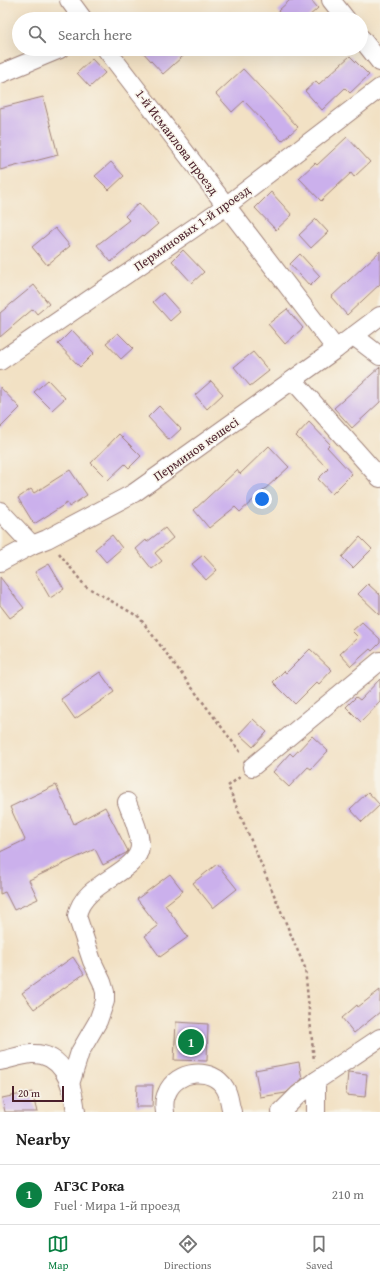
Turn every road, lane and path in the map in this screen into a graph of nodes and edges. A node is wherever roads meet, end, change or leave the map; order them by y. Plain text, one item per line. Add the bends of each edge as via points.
1 (68, 0) edge
2 (331, 0) edge
3 (77, 12) edge
4 (340, 12) edge
5 (368, 47) edge
6 (43, 56) edge
7 (111, 56) edge
8 (380, 62) edge
9 (0, 74) edge
10 (380, 88) edge
11 (226, 206) junction
12 (380, 316) edge
13 (354, 336) junction
14 (336, 349) junction
15 (380, 356) edge
16 (0, 361) edge
17 (293, 380) junction
18 (380, 478) edge
19 (0, 511) edge
20 (40, 542) junction
21 (0, 562) edge
22 (380, 661) edge
23 (252, 767) junction
24 (127, 802) dead end
25 (380, 1038) edge
26 (0, 1061) edge
27 (316, 1082) junction
28 (70, 1084) junction
29 (76, 1112) edge
30 (165, 1112) edge
31 (232, 1112) edge
32 (281, 1112) edge
33 (316, 1112) edge

1 - 3 street
2 - 4 street
5 - 8 street
6 - 9 street
7 - 11 street, 1-й Исмаилова проезд
10 - 11 street, Перминовых 1-й проезд
11 - 14 street, 1-й Исмаилова проезд
11 - 16 street, Перминовых 1-й проезд
12 - 13 street, Перминов көшесі
13 - 14 street, Перминов көшесі
13 - 15 street
14 - 17 street, Перминов көшесі
17 - 18 street
17 - 20 street, Перминов көшесі via 134,493
19 - 20 street
20 - 21 street, Перминов көшесі
20 - 23 path via 84,586 140,617
22 - 23 street
23 - 27 path via 228,786 305,968
24 - 28 street via 139,836 138,855 133,863 85,898 78,910 77,916 102,982 105,1001 98,1021 80,1052
25 - 27 street
26 - 28 street via 29,1054 43,1055 59,1065
27 - 32 street
27 - 33 street
28 - 29 street
30 - 31 street via 167,1093 173,1083 195,1073 217,1078 230,1098

